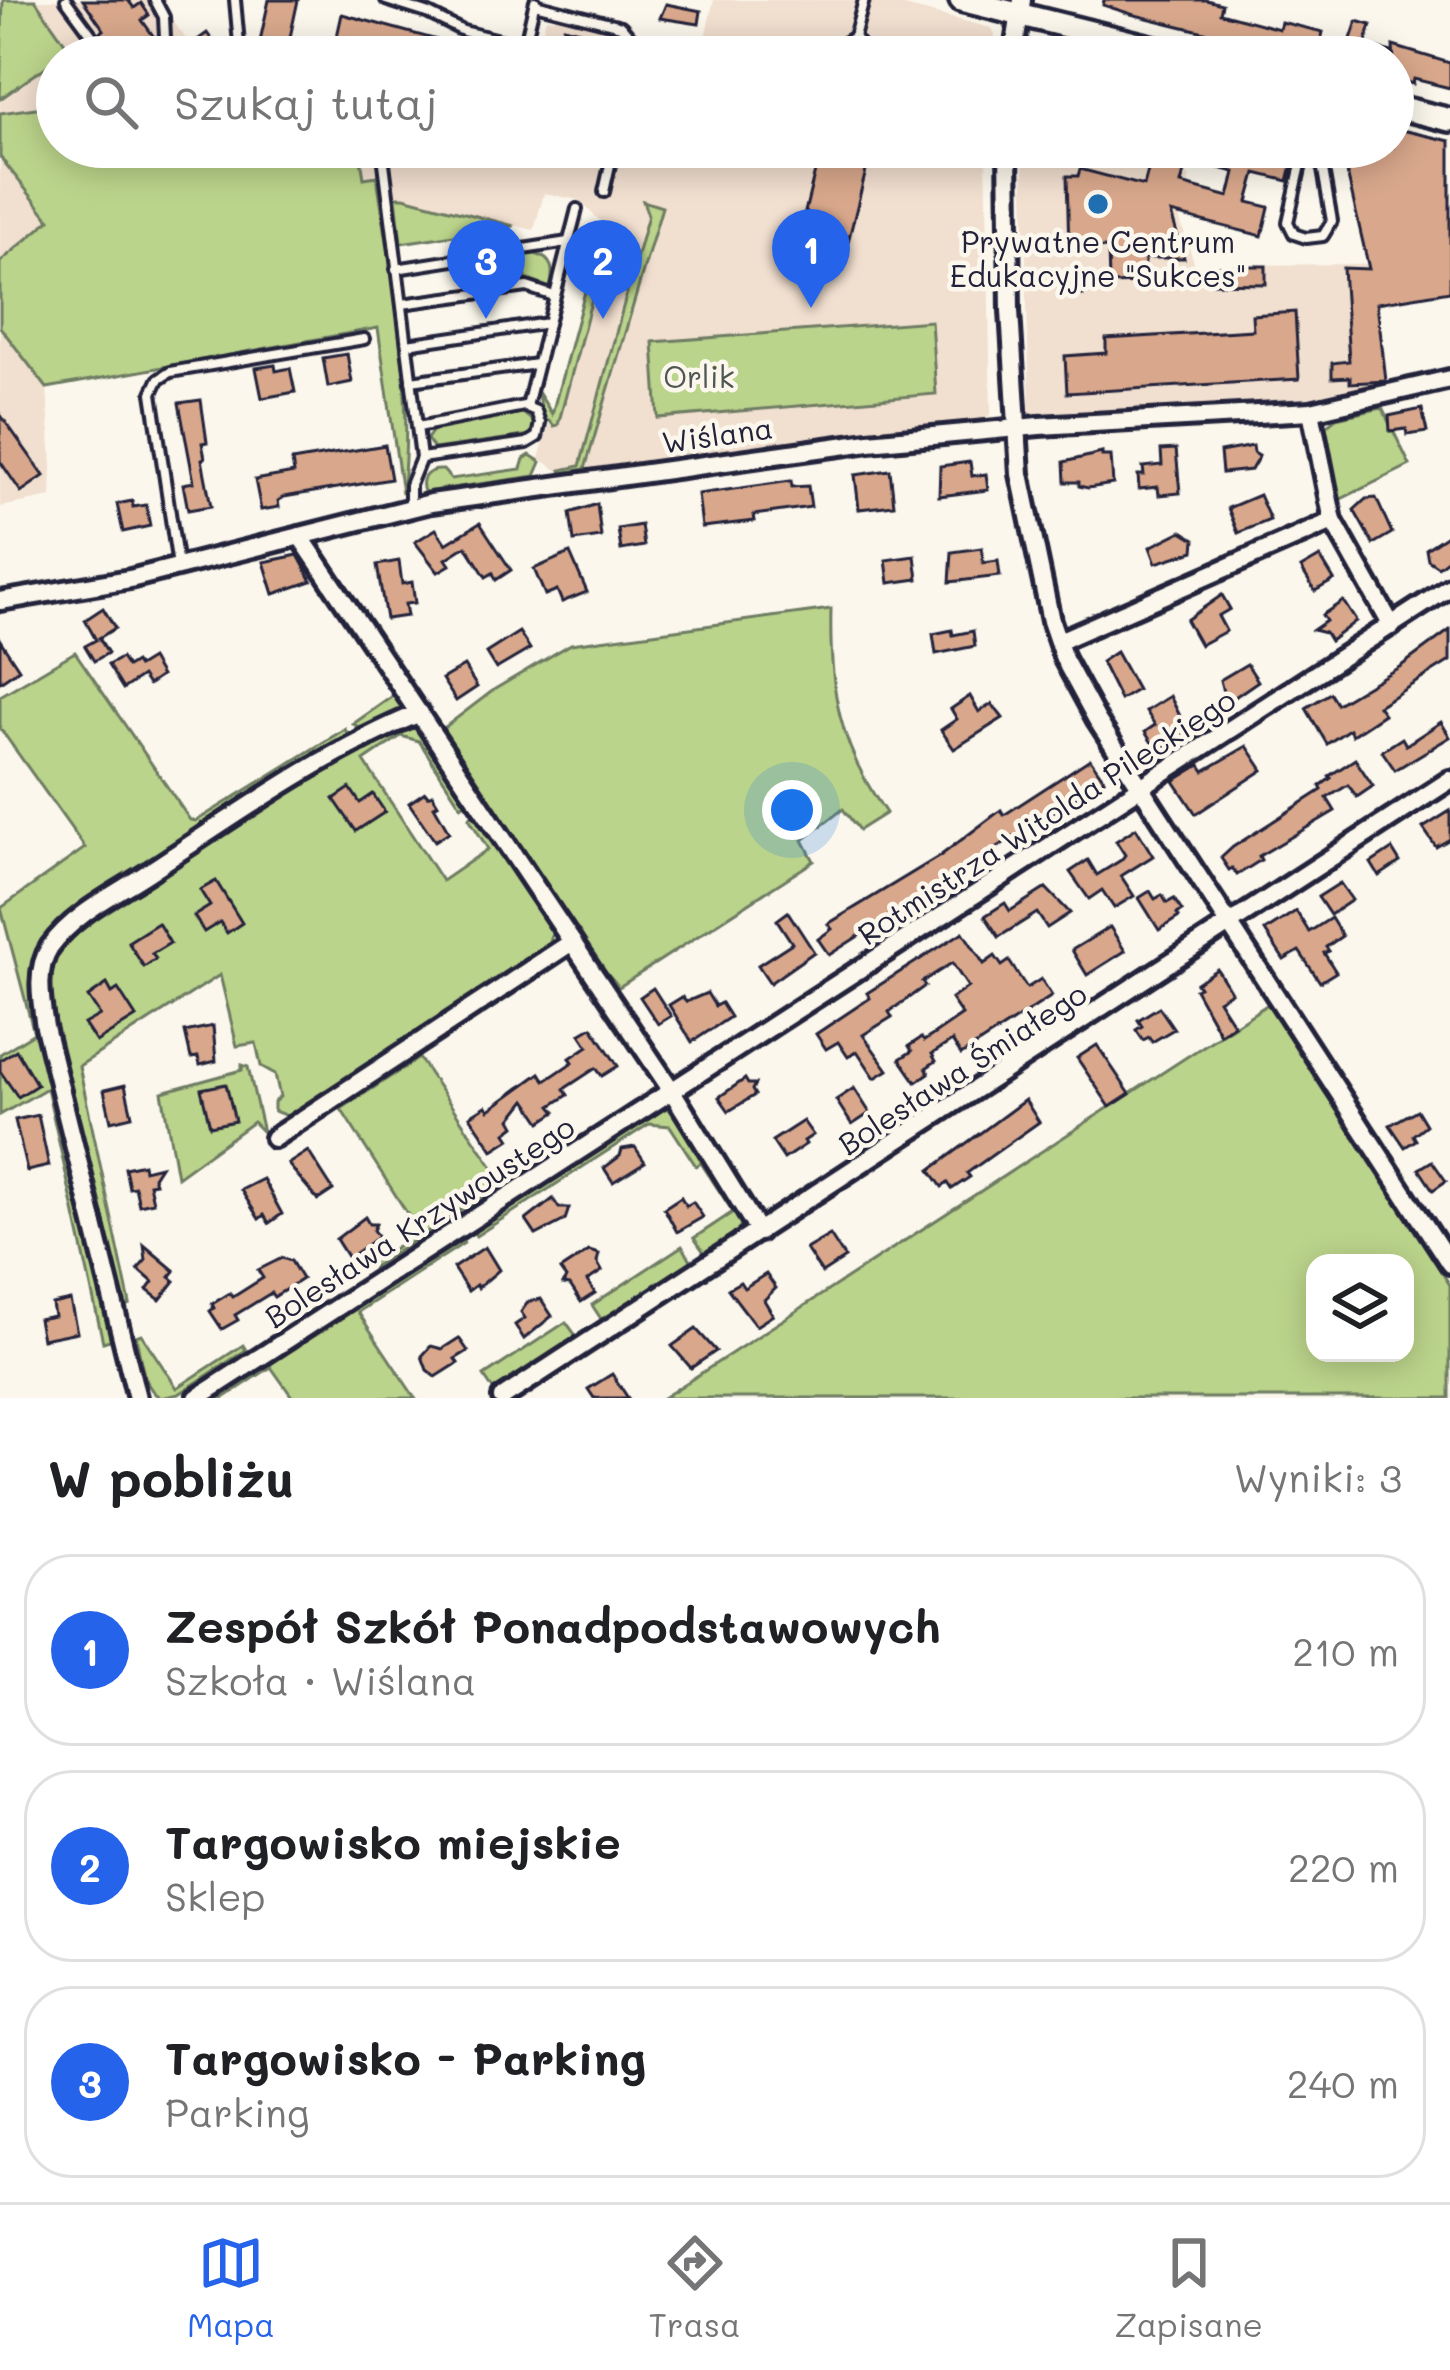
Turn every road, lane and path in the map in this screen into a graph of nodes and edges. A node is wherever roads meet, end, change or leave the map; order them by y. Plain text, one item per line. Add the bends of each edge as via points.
1 (66, 0) edge
2 (154, 0) edge
3 (235, 0) edge
4 (386, 0) edge
5 (864, 0) edge
6 (961, 0) edge
7 (535, 2) edge
8 (1021, 8) edge
9 (93, 36) edge
10 (165, 36) edge
11 (238, 36) edge
12 (480, 36) edge
13 (526, 36) edge
14 (629, 36) edge
15 (854, 36) edge
16 (1118, 36) edge
17 (1414, 111) edge
18 (1450, 120) edge
19 (384, 168) edge
20 (609, 168) edge
21 (1009, 168) edge
22 (1300, 168) edge
23 (1323, 168) edge
24 (604, 192) dead end
25 (578, 209) dead end
26 (568, 242) junction
27 (396, 268) junction
28 (554, 296) junction
29 (402, 304) junction
30 (548, 322) junction
31 (364, 339) dead end
32 (407, 344) junction
33 (538, 364) junction
34 (1450, 379) edge
35 (411, 381) junction
36 (527, 406) junction
37 (1311, 411) junction
38 (418, 427) junction
39 (1015, 429) junction
40 (422, 458) junction
41 (410, 507) junction
42 (1333, 521) junction
43 (300, 536) junction
44 (178, 568) junction
45 (1450, 587) edge
46 (0, 601) edge
47 (1392, 626) junction
48 (1059, 640) junction
49 (420, 713) junction
50 (1450, 780) edge
51 (1141, 787) junction
52 (1228, 926) junction
53 (572, 942) junction
54 (672, 1091) junction
55 (274, 1138) dead end
56 (759, 1232) junction
57 (1450, 1264) edge
58 (137, 1398) edge
59 (197, 1398) edge
60 (502, 1398) edge

1 - 9 lane
2 - 10 lane
3 - 11 lane
4 - 12 lane
5 - 15 lane
6 - 8 street
7 - 13 lane
7 - 14 lane via 621,26
8 - 16 street
17 - 18 street
19 - 27 lane
20 - 24 lane
21 - 39 street
22 - 23 lane via 1288,222 1306,238 1323,236 1332,217
25 - 26 lane
26 - 27 lane
26 - 28 lane
27 - 29 lane
28 - 29 lane via 527,287
28 - 30 lane
29 - 32 lane
30 - 32 lane
30 - 33 lane
31 - 44 lane via 170,371 158,380 152,393
32 - 35 lane
33 - 35 lane
33 - 36 lane
34 - 37 street, Wiślana
35 - 38 lane
36 - 38 lane
36 - 40 lane via 540,423 531,442
37 - 39 street, Wiślana
37 - 42 street
38 - 40 lane
39 - 41 street, Wiślana via 779,452
39 - 48 street via 1039,575
40 - 41 lane
41 - 43 street, Wiślana
42 - 47 street
42 - 48 street
43 - 44 street, Wiślana
43 - 49 street
44 - 46 street, Wiślana
45 - 47 street, Rotmistrza Witolda Pileckiego
47 - 51 street, Rotmistrza Witolda Pileckiego
48 - 51 street
49 - 53 street
49 - 58 street via 358,738 80,918 47,951 40,974 45,1027
50 - 52 street, Bolesława Śmiałego
51 - 52 street
51 - 54 street, Rotmistrza Witolda Pileckiego
52 - 56 street, Bolesława Śmiałego
52 - 57 street
53 - 54 street
53 - 55 street
54 - 56 street
54 - 59 street, Bolesława Krzywoustego
56 - 60 street, Bolesława Śmiałego

